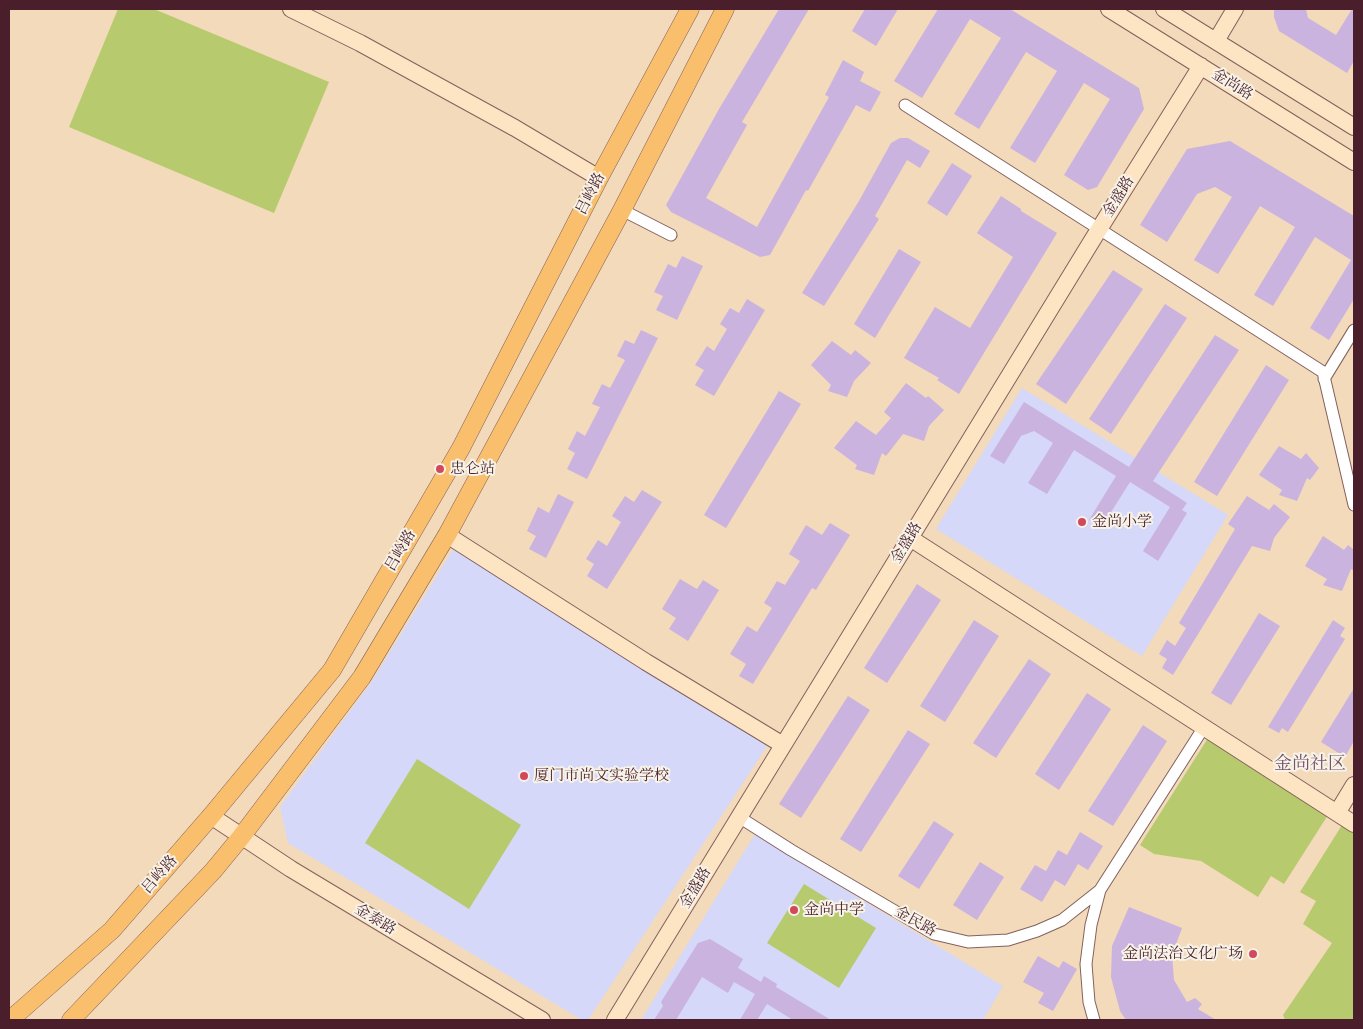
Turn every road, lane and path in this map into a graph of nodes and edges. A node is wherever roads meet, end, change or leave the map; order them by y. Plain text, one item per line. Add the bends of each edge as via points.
1 (291, 9) edge
2 (690, 9) edge
3 (725, 9) edge
4 (1110, 9) edge
5 (1164, 9) edge
6 (1235, 9) edge
7 (1216, 41) junction
8 (1201, 66) junction
9 (905, 106) dead end
10 (1354, 127) edge
11 (1354, 162) edge
12 (599, 178) junction
13 (622, 210) junction
14 (1099, 229) junction
15 (671, 235) dead end
16 (1354, 330) edge
17 (1324, 379) junction
18 (1354, 505) edge
19 (447, 535) junction
20 (910, 538) junction
21 (1204, 727) junction
22 (783, 745) junction
23 (1354, 785) edge
24 (1337, 813) junction
25 (211, 816) junction
26 (739, 817) junction
27 (1354, 824) edge
28 (241, 837) junction
29 (1100, 890) junction
30 (10, 1020) edge
31 (71, 1020) edge
32 (542, 1020) edge
33 (615, 1020) edge
34 (1094, 1020) edge

1 - 12 street via 515,128
2 - 12 main road, 吕岭路
3 - 13 main road, 吕岭路
4 - 8 street, 金尚路
5 - 7 street, 金尚路
6 - 7 street
7 - 10 street, 金尚路
8 - 11 street, 金尚路
8 - 14 street, 金盛路
9 - 14 street
12 - 25 main road, 吕岭路 via 461,448 332,670
13 - 15 street
13 - 19 main road, 吕岭路
14 - 17 street via 1323,372
14 - 20 street, 金盛路
16 - 17 street
17 - 18 street
19 - 22 street
19 - 28 main road, 吕岭路 via 362,677
20 - 21 street
20 - 22 street, 金盛路
21 - 24 street
21 - 29 street, 金民路
22 - 26 street, 金盛路
23 - 24 street
24 - 27 street
25 - 28 street, 金泰路
25 - 30 main road, 吕岭路 via 112,930
26 - 29 street, 金民路 via 934,934 968,942 1008,940 1037,931 1062,920
26 - 33 street, 金盛路
28 - 31 main road, 吕岭路
28 - 32 street, 金泰路
29 - 34 street, 金民路 via 1086,964 1088,1002

